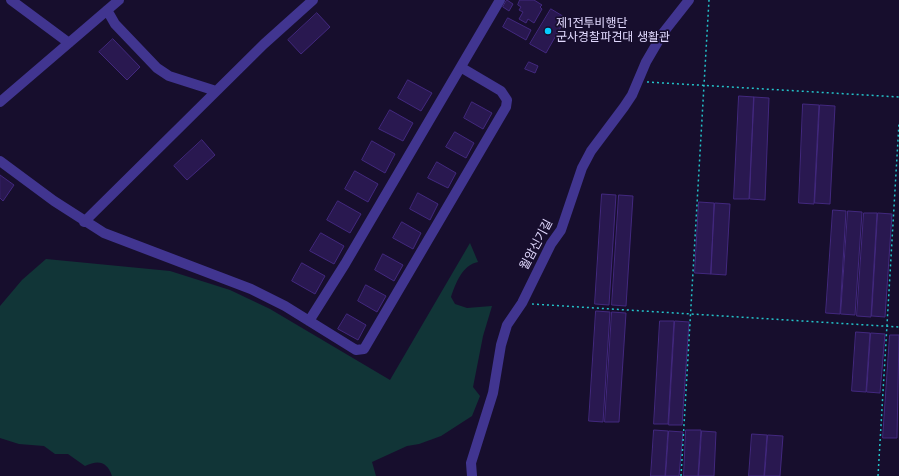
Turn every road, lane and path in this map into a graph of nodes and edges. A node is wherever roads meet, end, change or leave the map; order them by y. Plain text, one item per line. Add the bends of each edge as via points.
1 (10, 0) edge
2 (119, 0) edge
3 (313, 0) edge
4 (500, 0) edge
5 (689, 0) edge
6 (709, 0) edge
7 (107, 10) junction
8 (69, 43) junction
9 (462, 68) junction
10 (637, 81) junction
11 (704, 85) junction
12 (216, 91) junction
13 (899, 97) edge
14 (0, 102) edge
15 (899, 123) edge
16 (0, 161) edge
17 (84, 222) junction
18 (522, 303) junction
19 (692, 313) junction
20 (309, 321) junction
21 (886, 326) junction
22 (899, 327) edge
23 (472, 476) edge
24 (681, 476) edge
25 (878, 476) edge

1 - 8 street
2 - 7 street
3 - 12 street
4 - 9 street
5 - 10 street, 월암신기길 via 663,33
6 - 11 path
7 - 8 street
7 - 12 street via 115,24 157,68 169,76
8 - 14 street
9 - 20 street
9 - 20 street via 501,91 507,100 506,107 364,349 356,350
10 - 11 path
10 - 18 street, 월암신기길 via 624,107 600,137 585,162 561,230 551,244
11 - 13 path
11 - 19 path
12 - 17 street
15 - 21 path
16 - 17 street
17 - 20 street via 104,233 251,289
18 - 19 path
18 - 23 street, 월암신기길 via 507,325 501,345 494,393 472,463
19 - 21 path
19 - 24 path
21 - 22 path
21 - 25 path

